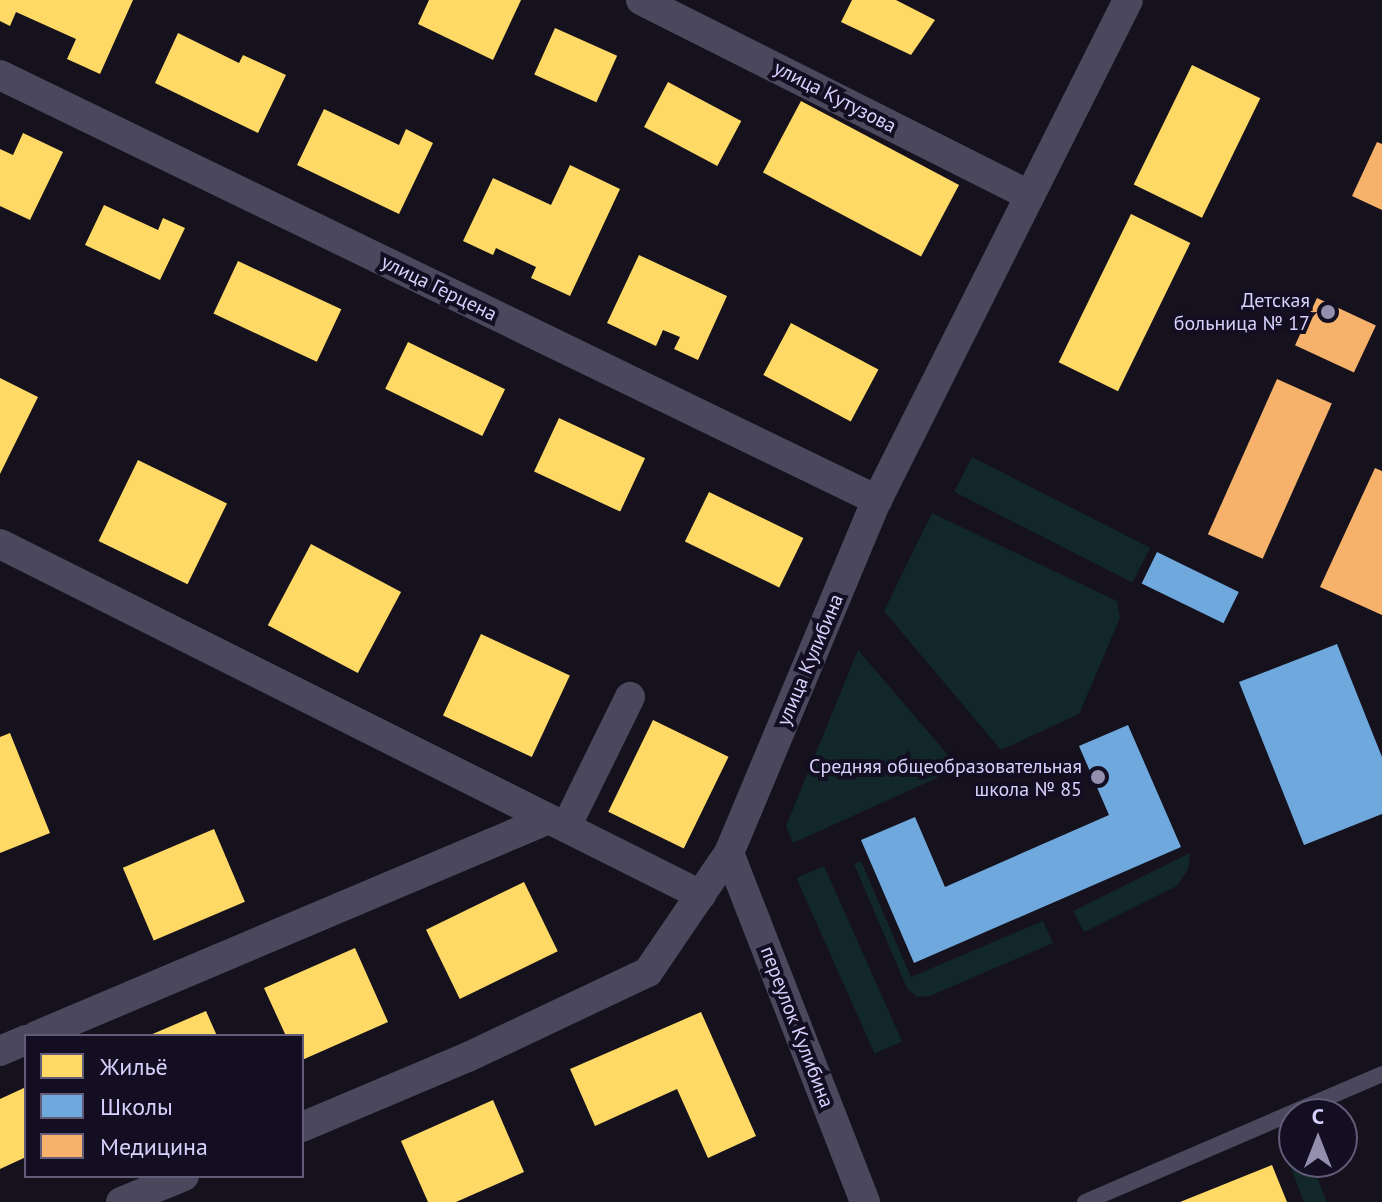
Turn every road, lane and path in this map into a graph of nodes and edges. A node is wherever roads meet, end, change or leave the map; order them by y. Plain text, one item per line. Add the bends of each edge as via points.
1 (641, 0) edge
2 (1128, 0) edge
3 (0, 75) edge
4 (1028, 195) junction
5 (877, 500) junction
6 (0, 544) edge
7 (630, 697) dead end
8 (558, 823) junction
9 (729, 853) junction
10 (701, 895) junction
11 (41, 1034) edge
12 (24, 1041) edge
13 (0, 1051) edge
14 (1382, 1074) edge
15 (304, 1126) edge
16 (179, 1178) edge
17 (121, 1202) edge
18 (865, 1202) edge
19 (1085, 1202) edge

1 - 4 street, улица Кутузова
2 - 4 street, улица Кулибина
3 - 5 street, улица Герцена
4 - 5 street, улица Кулибина
5 - 9 street, улица Кулибина
6 - 8 street
7 - 8 street
8 - 10 street
8 - 11 street
9 - 10 street, улица Кулибина
9 - 18 street, переулок Кулибина
10 - 15 street, улица Кулибина via 648,972
12 - 13 street
14 - 19 lane
16 - 17 street

